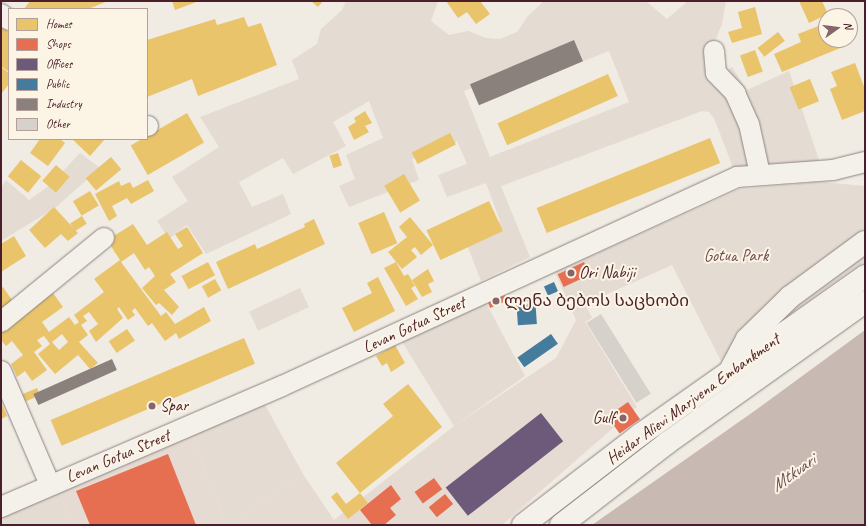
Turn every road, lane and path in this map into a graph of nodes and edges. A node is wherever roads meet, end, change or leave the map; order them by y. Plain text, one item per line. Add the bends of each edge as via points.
1 (714, 51) dead end
2 (865, 162) edge
3 (833, 170) junction
4 (760, 174) junction
5 (865, 177) edge
6 (104, 238) dead end
7 (865, 242) edge
8 (865, 276) edge
9 (865, 302) edge
10 (1, 322) edge
11 (1, 371) edge
12 (729, 374) junction
13 (50, 486) junction
14 (1, 507) edge
15 (523, 525) edge
16 (561, 525) edge

1 - 4 street via 716,73 735,93 750,124
2 - 3 street, Levan Gotua Street
3 - 4 street, Levan Gotua Street
3 - 5 street, Levan Gotua Street
4 - 13 street, Levan Gotua Street via 737,177 282,386
6 - 10 street
7 - 12 highway via 790,297 747,339
8 - 12 highway, Heidar Alievi Marjvena Embankment
9 - 16 highway, Heidar Alievi Marjvena Embankment via 667,444
11 - 13 street
12 - 15 highway, Heidar Alievi Marjvena Embankment via 640,435
13 - 14 street, Levan Gotua Street

